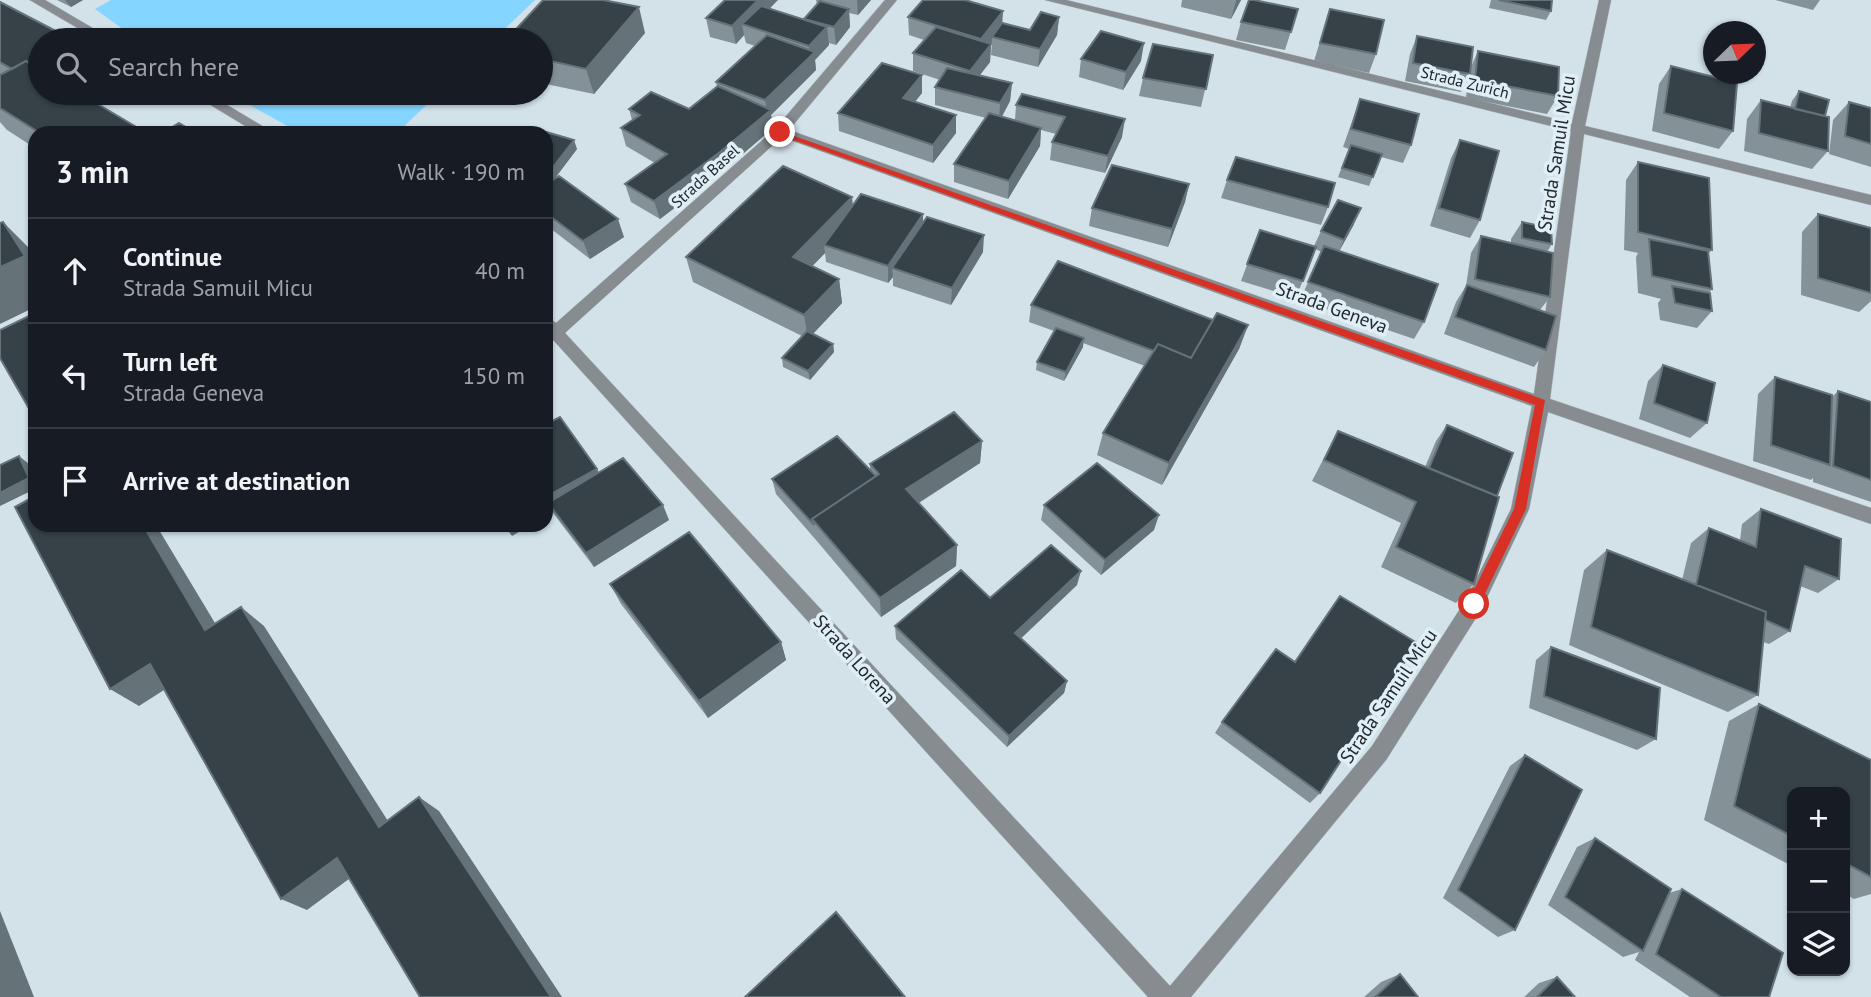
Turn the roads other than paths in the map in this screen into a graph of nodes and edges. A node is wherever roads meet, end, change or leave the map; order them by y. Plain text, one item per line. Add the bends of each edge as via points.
1 (36, 0) edge
2 (891, 0) edge
3 (1051, 0) edge
4 (1605, 0) edge
5 (86, 28) edge
6 (219, 105) edge
7 (255, 126) edge
8 (1578, 128) junction
9 (780, 132) junction
10 (1871, 201) edge
11 (553, 325) edge
12 (553, 329) edge
13 (1541, 403) junction
14 (1871, 516) edge
15 (1164, 997) edge
16 (1176, 997) edge

1 - 5 street
2 - 9 street, Strada Basel
3 - 8 street, Strada Zurich
4 - 8 street, Strada Samuil Micu
6 - 7 street
8 - 10 street, Strada Zurich
8 - 13 street, Strada Samuil Micu
9 - 11 street, Strada Basel
9 - 13 street, Strada Geneva
12 - 15 street, Strada Lorena
13 - 14 street, Strada Geneva
13 - 16 street, Strada Samuil Micu via 1520,509 1474,604 1379,753

